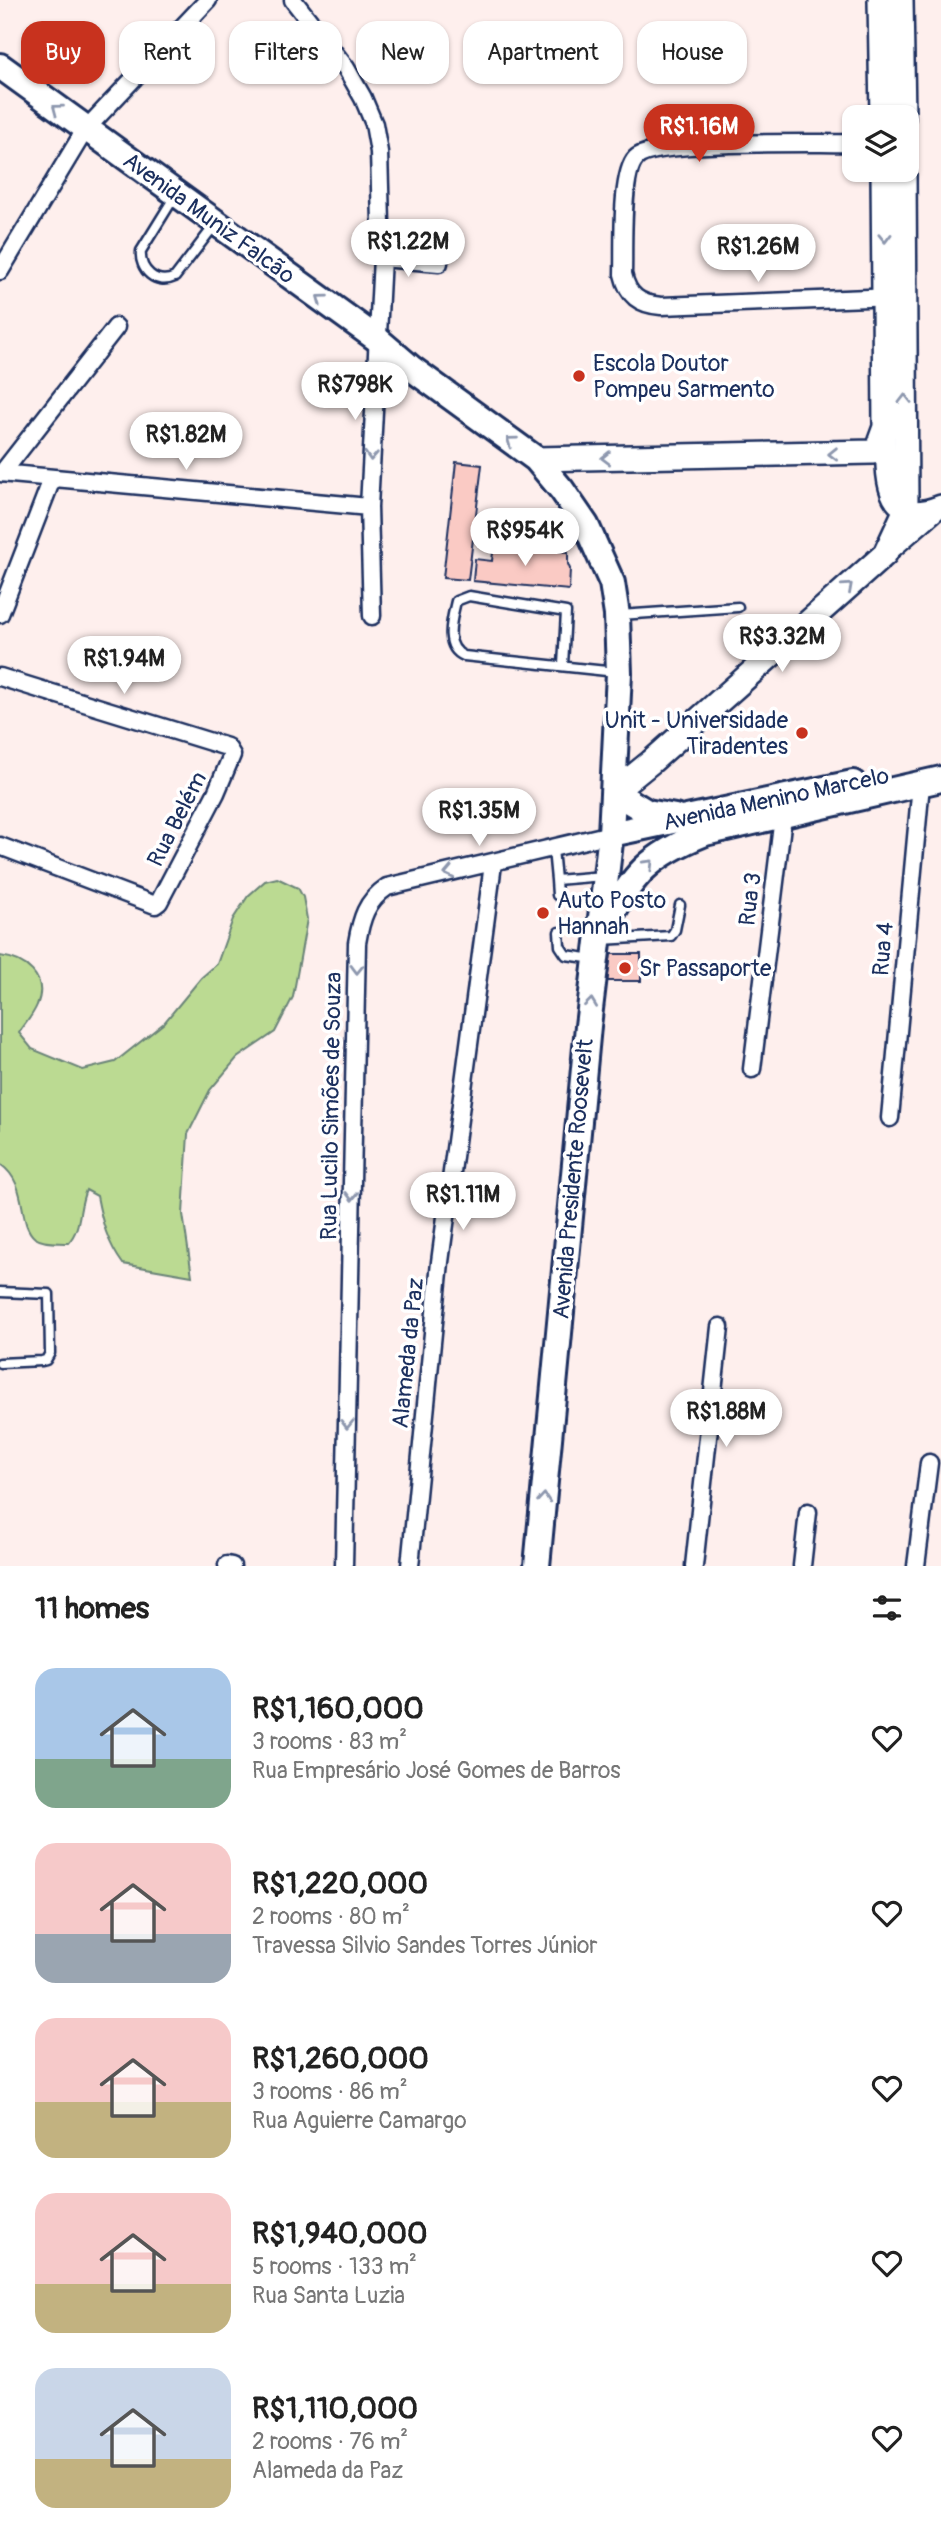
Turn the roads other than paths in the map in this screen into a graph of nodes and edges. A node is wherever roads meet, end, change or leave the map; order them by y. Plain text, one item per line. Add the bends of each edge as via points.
1 (208, 0) edge
2 (293, 0) edge
3 (880, 0) edge
4 (901, 0) edge
5 (0, 66) edge
6 (882, 105) edge
7 (903, 105) edge
8 (85, 130) junction
9 (842, 143) edge
10 (884, 182) edge
11 (903, 182) edge
12 (176, 195) junction
13 (216, 224) junction
14 (382, 258) junction
15 (439, 263) dead end
16 (0, 271) edge
17 (896, 297) junction
18 (116, 327) dead end
19 (377, 339) junction
20 (885, 427) junction
21 (536, 459) junction
22 (1, 473) edge
23 (52, 479) junction
24 (941, 505) edge
25 (369, 507) junction
26 (906, 509) junction
27 (885, 554) junction
28 (738, 607) dead end
29 (0, 614) edge
30 (617, 615) junction
31 (372, 616) dead end
32 (563, 665) junction
33 (619, 673) junction
34 (0, 677) edge
35 (941, 763) edge
36 (931, 781) edge
37 (614, 792) junction
38 (783, 817) junction
39 (693, 818) junction
40 (611, 834) junction
41 (0, 846) edge
42 (553, 849) junction
43 (493, 864) junction
44 (606, 876) junction
45 (556, 880) junction
46 (557, 895) dead end
47 (680, 905) dead end
48 (559, 932) dead end
49 (597, 950) junction
50 (752, 1069) dead end
51 (890, 1118) dead end
52 (0, 1292) edge
53 (720, 1327) dead end
54 (0, 1363) edge
55 (929, 1463) dead end
56 (808, 1512) dead end
57 (344, 1566) edge
58 (410, 1566) edge
59 (537, 1566) edge
60 (694, 1566) edge
61 (802, 1566) edge
62 (916, 1566) edge

1 - 8 street
2 - 14 street via 346,68 374,124
3 - 6 main road
4 - 7 main road
8 -> 5 main road, Avenida Muniz Falcão
8 - 12 main road, Avenida Muniz Falcão
8 - 16 street
9 - 17 street via 681,146 643,153 631,166 626,185 626,286 637,300 661,306
10 -> 17 main road
11 - 17 main road
12 - 13 main road, Avenida Muniz Falcão
12 - 13 lane via 141,251 142,268 158,279 175,277
19 -> 13 main road, Avenida Muniz Falcão
14 - 15 street
14 - 19 street
17 - 20 main road
26 -> 17 main road
18 - 22 street
21 -> 19 main road, Avenida Muniz Falcão
19 -> 25 street
20 -> 21 main road via 877,449 867,454
20 - 26 street via 890,494
21 - 30 main road, Avenida Muniz Falcão via 586,525 612,583
22 - 23 street
23 - 25 street
23 - 29 street
24 - 26 street
24 - 27 street
25 - 31 street
26 - 27 main road
37 -> 27 main road
28 - 30 lane
30 - 33 main road, Avenida Muniz Falcão
32 - 32 lane via 566,612 468,596 456,601 451,634 456,653
32 - 33 lane
33 - 37 main road, Avenida Muniz Falcão
34 - 41 street, Rua Belém via 231,750 232,755 155,905
35 - 39 main road, Avenida Menino Marcelo
36 - 38 main road, Avenida Menino Marcelo
36 - 51 street, Rua 4
37 - 39 main road via 647,812
37 - 40 main road, Avenida Presidente Roosevelt
49 -> 38 main road, Avenida Menino Marcelo via 618,900 658,855 705,833
38 - 50 street, Rua 3
39 - 40 main road, Avenida Menino Marcelo
40 - 42 street, Rua Lucilo Simões de Souza
40 - 44 main road, Avenida Presidente Roosevelt
42 - 43 street, Rua Lucilo Simões de Souza
42 - 45 lane
43 -> 57 street, Rua Lucilo Simões de Souza via 387,887 369,903 360,922
43 - 58 street, Alameda da Paz via 440,1262
44 - 45 lane
44 - 49 main road, Avenida Presidente Roosevelt
45 - 46 lane
47 - 49 lane via 671,936
48 - 49 lane via 566,955
59 -> 49 main road, Avenida Presidente Roosevelt
52 - 54 lane via 49,1294 50,1353 41,1361
53 - 60 street
55 - 62 street
56 - 61 street

